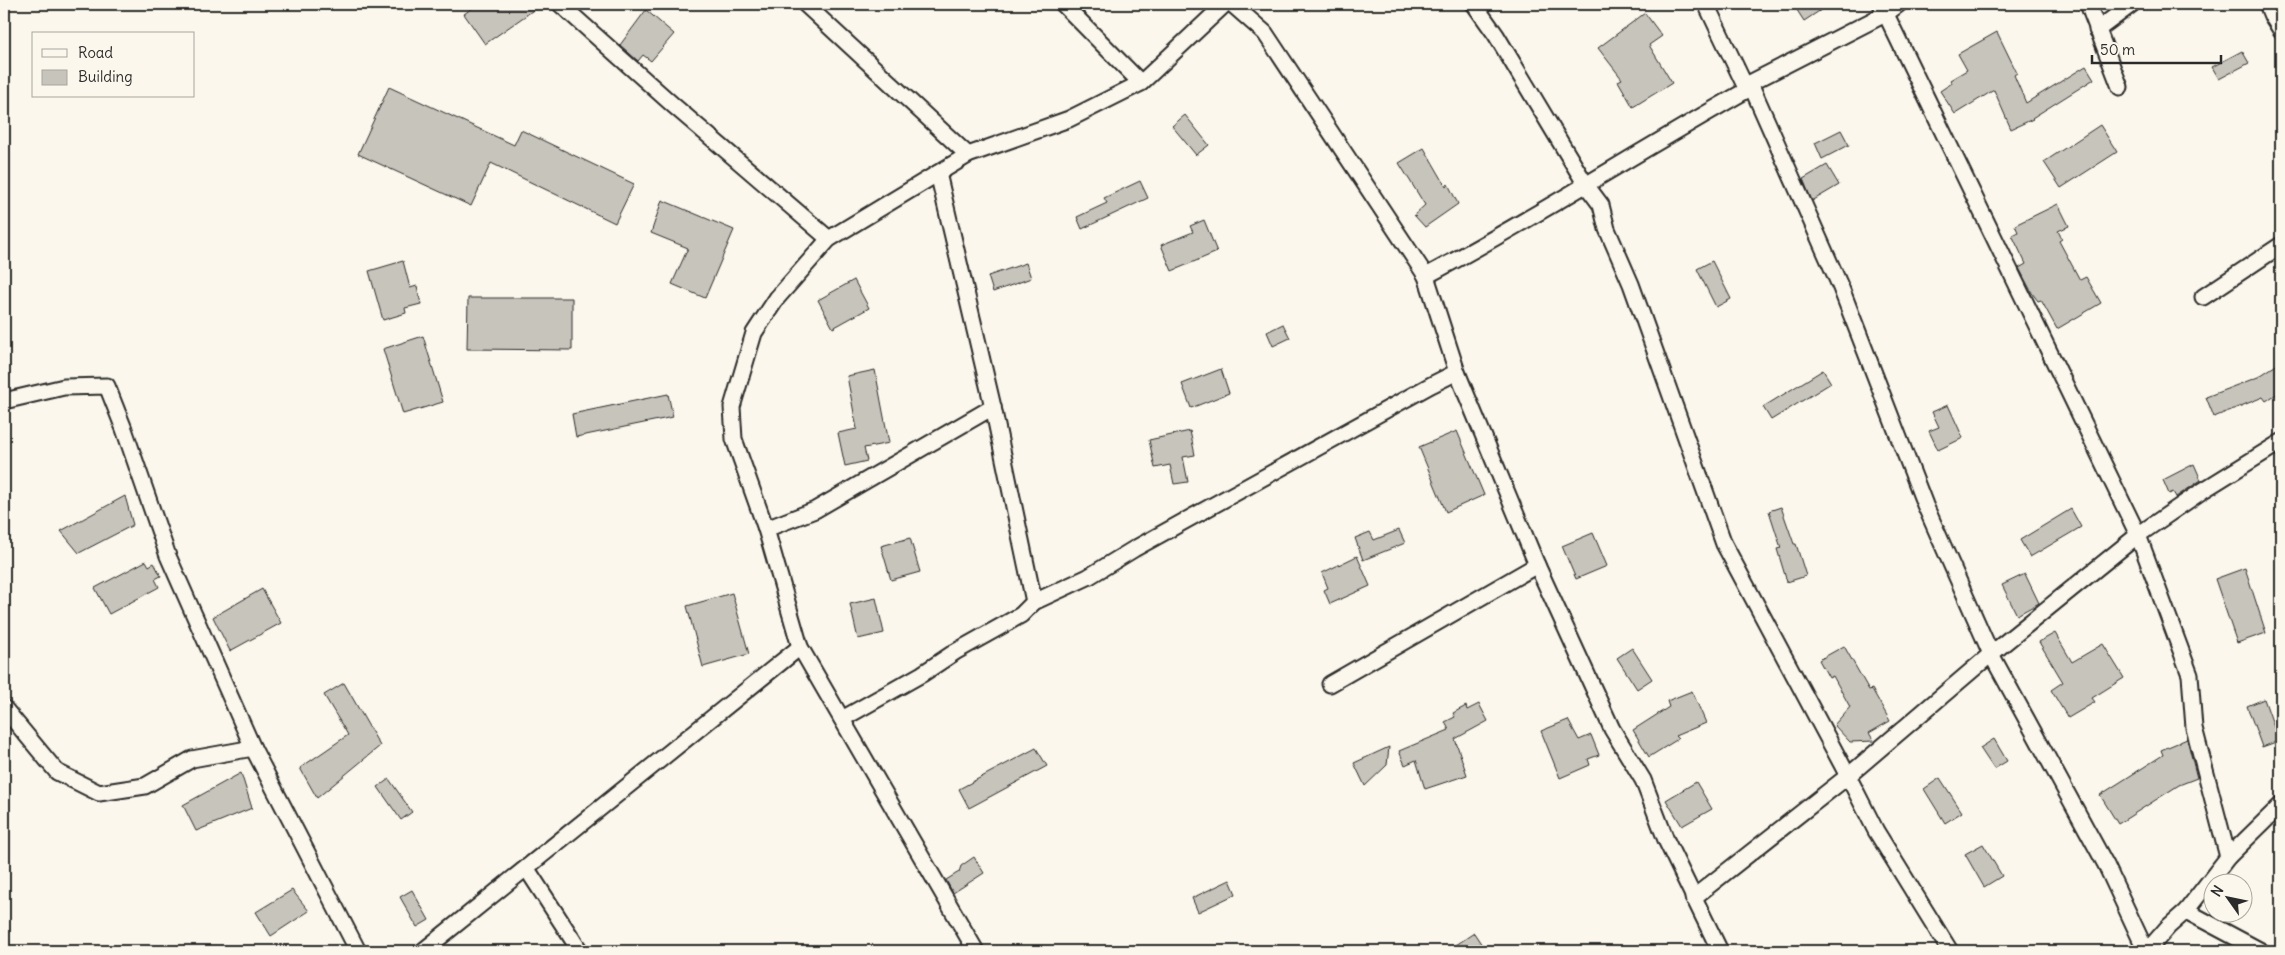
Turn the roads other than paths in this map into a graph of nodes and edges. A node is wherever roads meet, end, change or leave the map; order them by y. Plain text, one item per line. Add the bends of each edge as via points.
1 (560, 4) edge
2 (805, 4) edge
3 (1063, 4) edge
4 (1225, 4) edge
5 (1232, 4) edge
6 (1474, 4) edge
7 (1706, 4) edge
8 (1900, 4) edge
9 (2088, 4) edge
10 (2132, 4) edge
11 (2267, 4) edge
12 (1884, 8) edge
13 (2097, 30) junction
14 (2281, 30) edge
15 (1141, 83) junction
16 (1748, 87) junction
17 (2120, 87) dead end
18 (968, 154) junction
19 (938, 173) junction
20 (1586, 186) junction
21 (829, 239) junction
22 (2281, 246) edge
23 (1426, 276) junction
24 (2203, 297) dead end
25 (1457, 372) junction
26 (4, 401) edge
27 (993, 408) junction
28 (2281, 442) edge
29 (766, 529) junction
30 (2138, 535) junction
31 (1537, 565) junction
32 (1034, 602) junction
33 (800, 647) junction
34 (1991, 654) junction
35 (1330, 684) dead end
36 (4, 708) edge
37 (842, 719) junction
38 (253, 748) junction
39 (1848, 776) junction
40 (2281, 804) edge
41 (2228, 857) junction
42 (527, 868) junction
43 (1693, 898) junction
44 (2186, 911) junction
45 (358, 951) edge
46 (423, 951) edge
47 (580, 951) edge
48 (976, 951) edge
49 (1720, 951) edge
50 (1950, 951) edge
51 (2147, 951) edge
52 (2259, 951) edge

1 - 21 street
2 - 18 street
3 - 15 street
4 - 15 street
5 - 23 street via 1265,33
6 - 20 street
7 - 16 street
8 - 12 street
9 - 13 street
10 - 13 street
11 - 14 street
12 - 16 street
12 - 30 street
13 - 17 street
15 - 18 street via 1069,120
16 - 20 street
16 - 34 street via 1841,288 1925,505
18 - 19 street
19 - 21 street
19 - 27 street
20 - 23 street
20 - 39 street via 1601,205 1607,229 1631,284 1724,544
21 - 29 street via 777,298 754,333 732,406 734,439
22 - 24 street
23 - 25 street
25 - 31 street
25 - 32 street via 1094,573
26 - 38 street via 64,387 106,386 168,556
27 - 29 street via 815,510
27 - 32 street
28 - 30 street
29 - 33 street
30 - 34 street
30 - 41 street via 2190,675 2194,728
31 - 35 street
31 - 43 street via 1612,729 1642,780
32 - 37 street via 1021,614
33 - 37 street
33 - 42 street
34 - 39 street
34 - 51 street via 2106,865
36 - 38 street via 57,772 99,793 145,786 192,759
37 - 48 street
38 - 45 street
39 - 43 street
39 - 50 street via 1876,831
40 - 41 street
41 - 44 street
42 - 46 street
42 - 47 street
43 - 49 street
44 - 51 street
44 - 52 street

